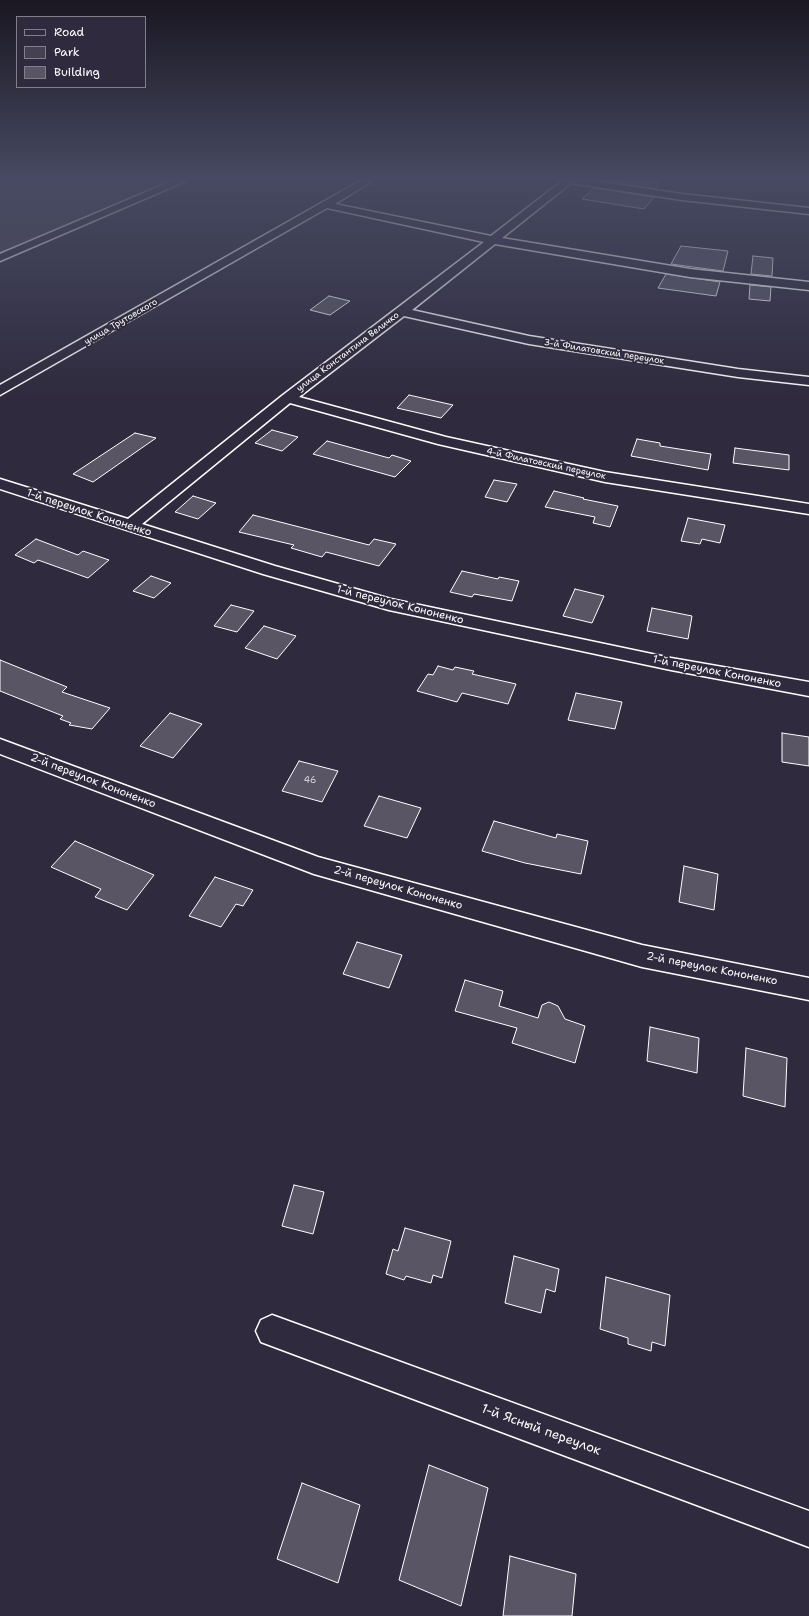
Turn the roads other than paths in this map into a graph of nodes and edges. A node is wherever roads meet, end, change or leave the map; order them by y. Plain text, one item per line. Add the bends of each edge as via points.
1 (236, 256) edge
2 (472, 256) edge
3 (594, 256) edge
4 (809, 286) edge
5 (402, 312) junction
6 (809, 381) edge
7 (0, 391) edge
8 (288, 398) junction
9 (0, 484) edge
10 (809, 509) edge
11 (130, 526) junction
12 (809, 689) edge
13 (0, 746) edge
14 (809, 988) edge
15 (272, 1331) dead end
16 (809, 1529) edge

1 - 7 main road, улица Трутовского
2 - 5 main road, улица Константина Величко
3 - 4 main road via 690,272
5 - 6 main road, 3-й Филатовский переулок via 529,340 738,373
5 - 8 main road, улица Константина Величко
8 - 10 main road, 4-й Филатовский переулок via 443,441 605,477
8 - 11 main road, улица Константина Величко
9 - 11 main road, 1-й переулок Кононенко
11 - 12 main road, 1-й переулок Кононенко via 269,570 390,604 671,664
13 - 14 main road, 2-й переулок Кононенко via 314,865 642,956
15 - 16 main road, 1-й Ясный переулок

